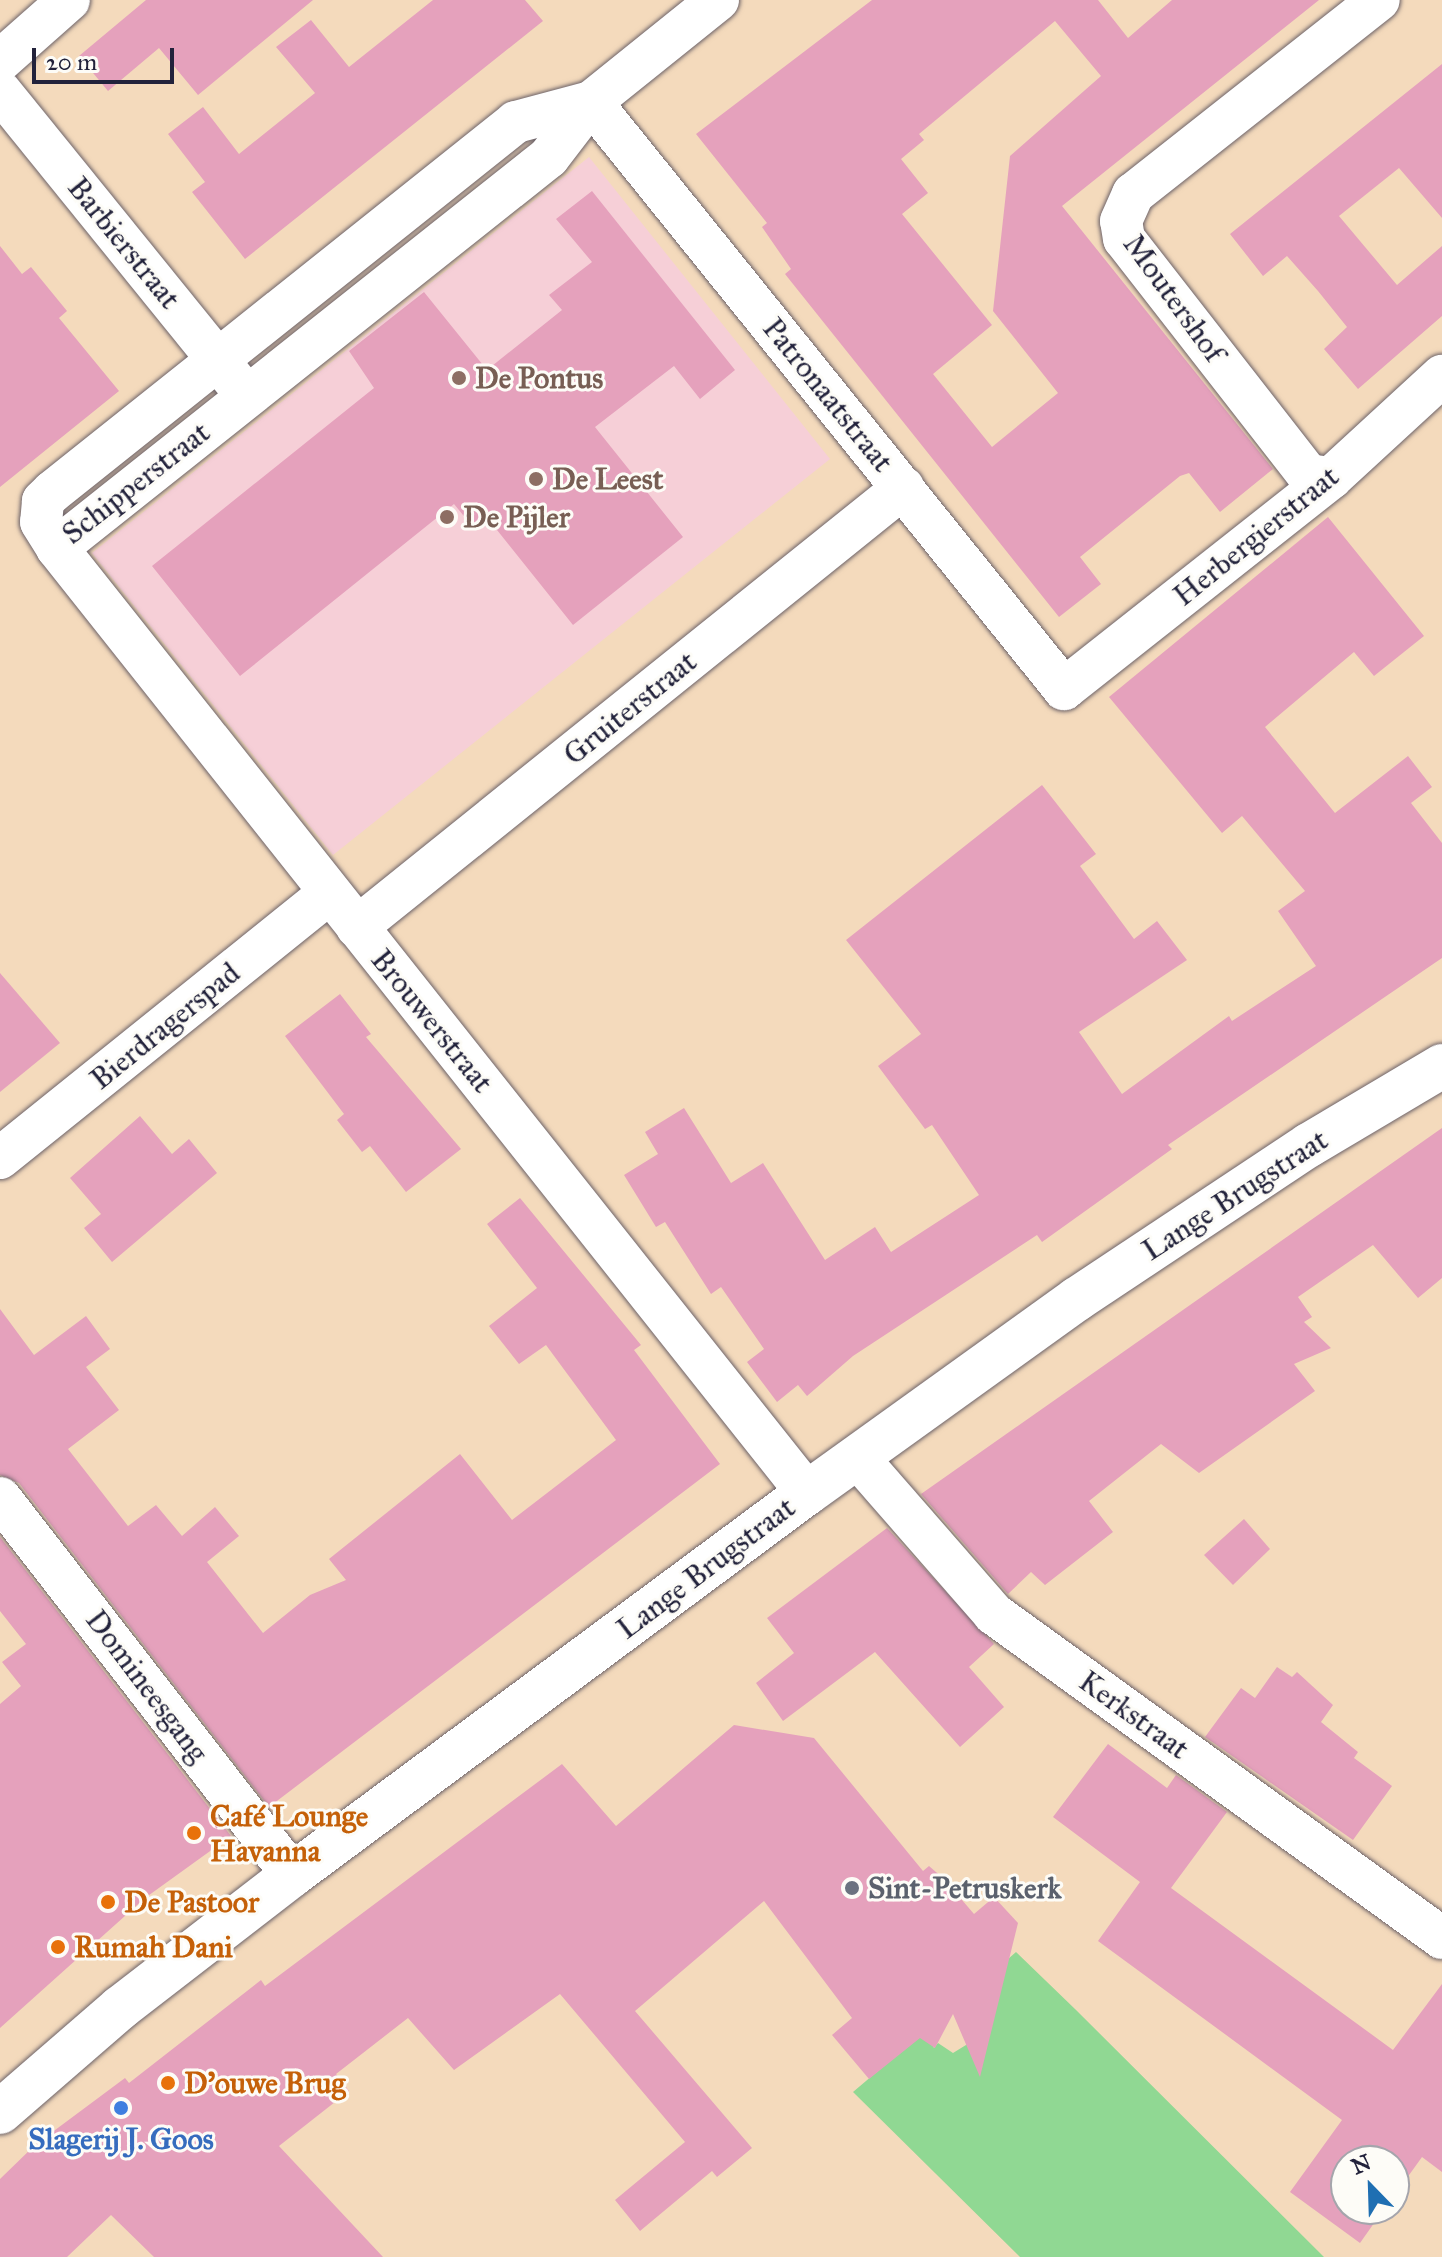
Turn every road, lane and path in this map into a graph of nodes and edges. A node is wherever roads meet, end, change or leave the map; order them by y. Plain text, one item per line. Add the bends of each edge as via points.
1 (69, 0) edge
2 (718, 0) edge
3 (1379, 0) edge
4 (0, 61) edge
5 (0, 91) edge
6 (591, 102) junction
7 (218, 359) junction
8 (1442, 376) edge
9 (247, 396) junction
10 (1331, 478) junction
11 (903, 488) junction
12 (57, 548) junction
13 (1064, 689) joint
14 (330, 893) junction
15 (357, 927) junction
16 (1442, 1066) edge
17 (0, 1158) edge
18 (857, 1457) junction
19 (807, 1493) junction
20 (0, 1498) edge
21 (292, 1875) junction
22 (1442, 1938) edge
23 (0, 2112) edge

1 - 4 street
2 - 6 street, Schipperstraat
3 - 10 street, Moutershof via 1133,194 1121,221 1124,239 1308,475
5 - 7 street, Barbierstraat
6 - 7 street, Schipperstraat via 516,122
6 - 9 street, Schipperstraat via 549,157
6 - 11 street, Patronaatstraat
7 - 9 street, Barbierstraat
7 - 12 street, Schipperstraat via 43,501 41,522
8 - 10 street, Herbergierstraat
9 - 12 street, Schipperstraat
10 - 13 street, Herbergierstraat
11 - 13 street, Patronaatstraat
11 - 15 street, Gruiterstraat
12 - 14 street, Brouwerstraat
14 - 15 street, Brouwerstraat
14 - 17 street, Bierdragerspad
15 - 19 street, Brouwerstraat
16 - 18 street, Lange Brugstraat via 1309,1145 1077,1299
18 - 19 street, Lange Brugstraat
18 - 22 street, Kerkstraat via 994,1614
19 - 21 street, Lange Brugstraat
20 - 21 street, Domineesgang
21 - 23 street, Lange Brugstraat via 120,2008

